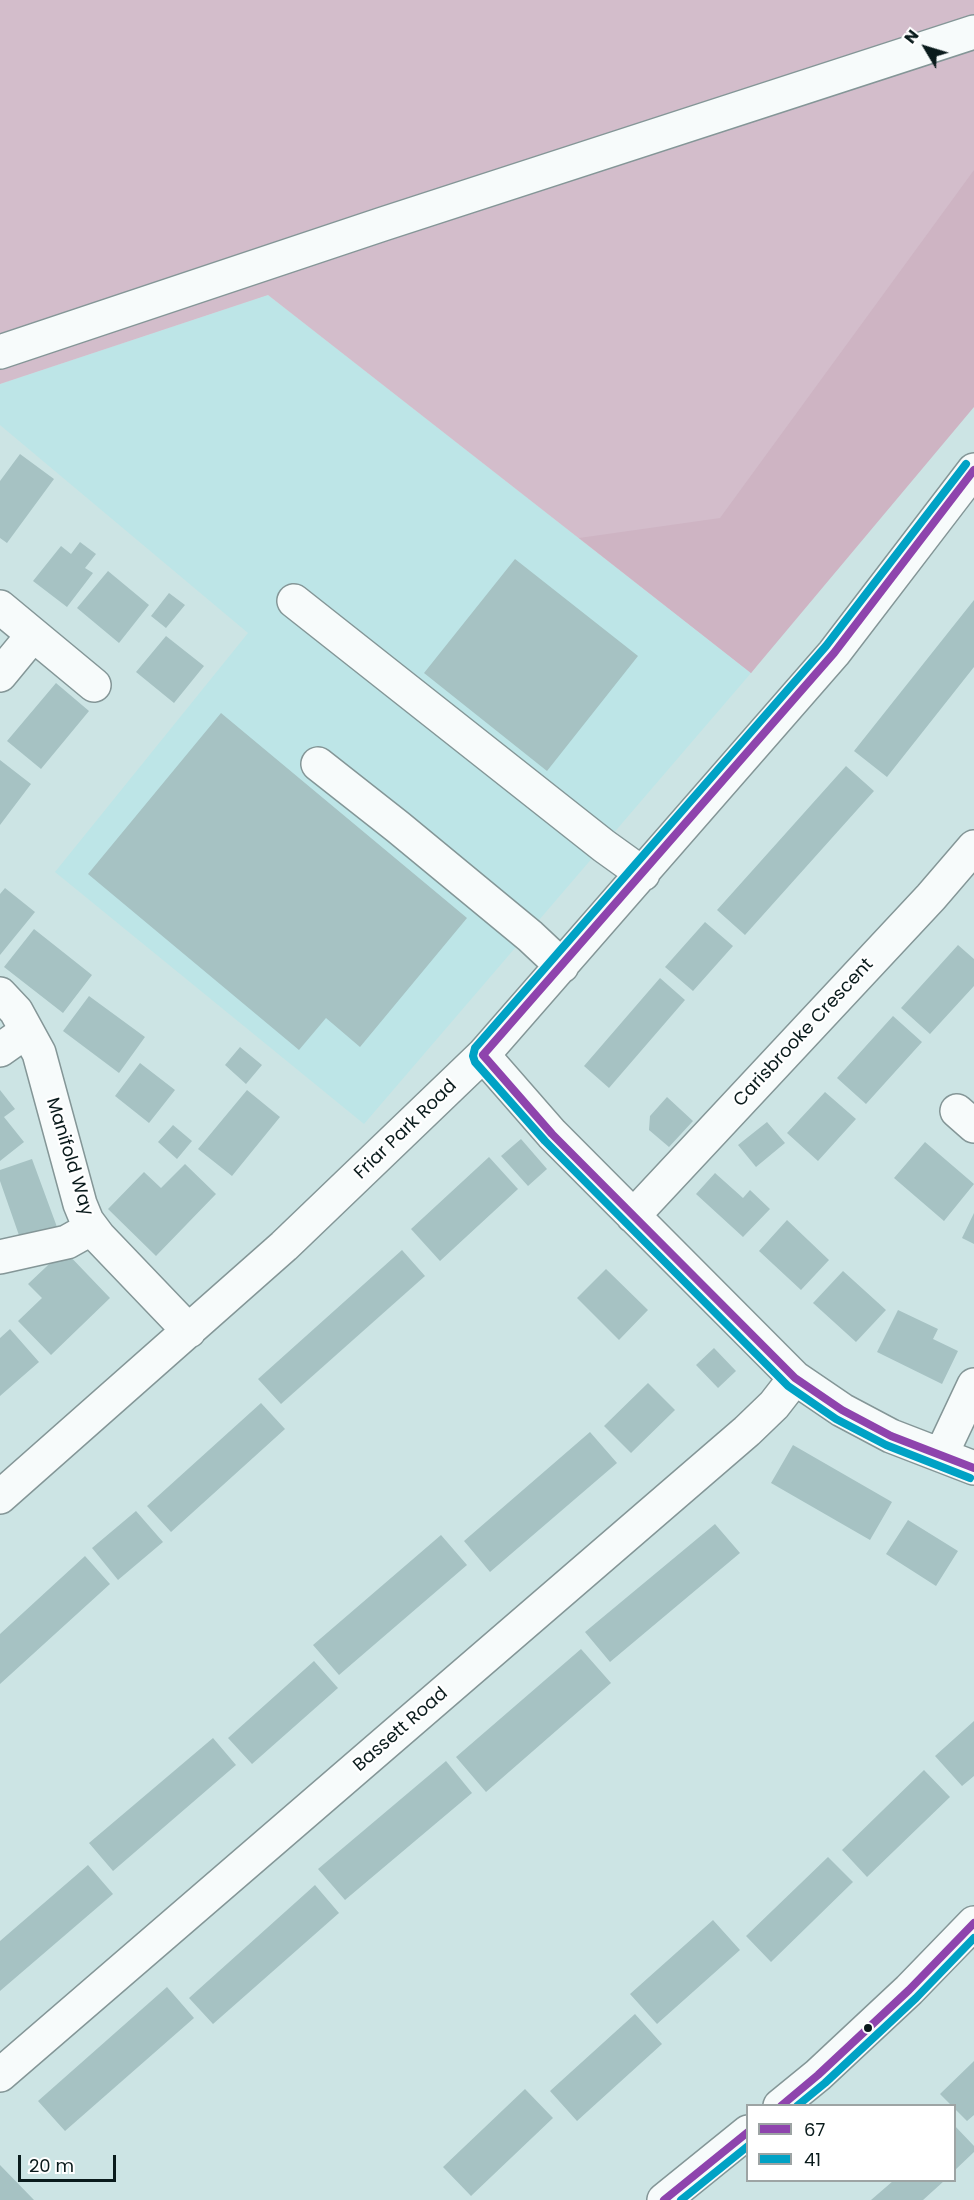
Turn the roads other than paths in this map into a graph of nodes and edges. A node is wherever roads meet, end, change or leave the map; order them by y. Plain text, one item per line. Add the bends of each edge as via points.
1 (974, 32) edge
2 (0, 352) edge
3 (974, 470) edge
4 (294, 601) dead end
5 (0, 607) edge
6 (33, 635) junction
7 (0, 675) edge
8 (94, 685) dead end
9 (318, 764) dead end
10 (974, 847) edge
11 (643, 874) junction
12 (562, 966) junction
13 (0, 994) edge
14 (27, 1031) junction
15 (0, 1050) edge
16 (483, 1056) junction
17 (633, 1216) junction
18 (92, 1227) junction
19 (0, 1257) edge
20 (189, 1331) junction
21 (795, 1378) junction
22 (974, 1385) edge
23 (941, 1455) junction
24 (974, 1468) edge
25 (0, 1497) edge
26 (974, 1923) edge
27 (0, 2075) edge
28 (782, 2104) edge
29 (746, 2133) edge
30 (664, 2200) edge

1 - 2 street
3 - 11 street, Friar Park Road via 834,653
4 - 11 street
5 - 6 street
6 - 7 street
6 - 8 street
9 - 12 street
10 - 17 street, Carisbrooke Crescent
11 - 12 street, Friar Park Road
12 - 16 street, Friar Park Road
13 - 14 street, Manifold Way
14 - 15 street
14 - 18 street, Manifold Way via 39,1053 80,1204
16 - 17 street via 552,1134
16 - 20 street, Friar Park Road
17 - 21 street
18 - 19 street via 67,1242
18 - 20 street, Manifold Way
20 - 25 street, Friar Park Road
21 - 23 street via 842,1410 891,1436
21 - 27 street, Bassett Road via 747,1431
22 - 23 street
23 - 24 street
26 - 28 street via 909,1990
29 - 30 street

